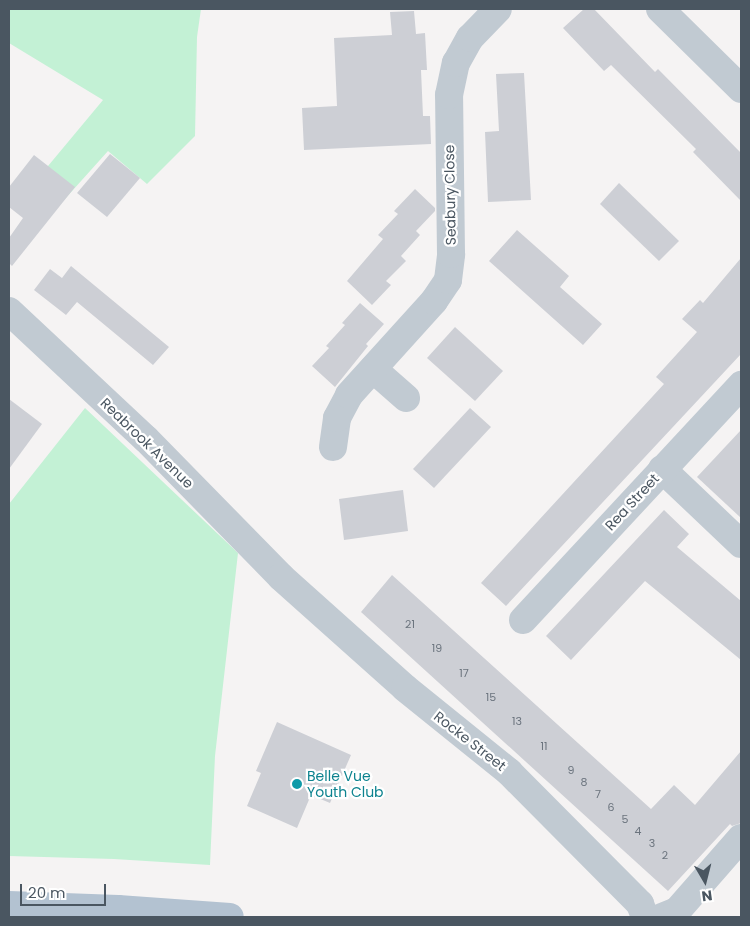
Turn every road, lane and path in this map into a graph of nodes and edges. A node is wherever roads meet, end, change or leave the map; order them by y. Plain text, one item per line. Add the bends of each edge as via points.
1 (498, 9) edge
2 (660, 9) edge
3 (741, 89) edge
4 (9, 311) edge
5 (373, 369) junction
6 (741, 385) edge
7 (406, 398) dead end
8 (332, 447) dead end
9 (662, 469) junction
10 (741, 544) edge
11 (281, 578) joint
12 (523, 620) dead end
13 (741, 838) edge
14 (9, 905) edge
15 (230, 917) edge
16 (645, 917) edge
17 (662, 917) edge

1 - 5 street, Seabury Close via 470,38 456,62 449,95 451,254 448,280 434,301
2 - 3 street
4 - 11 street, Reabrook Avenue via 146,439
5 - 7 street
5 - 8 street, Seabury Close via 349,395 338,418
6 - 9 street, Rea Street
9 - 10 street
9 - 12 street, Rea Street
11 - 16 street, Rocke Street via 405,688 509,772 640,904
13 - 17 street via 677,911
14 - 15 main road

